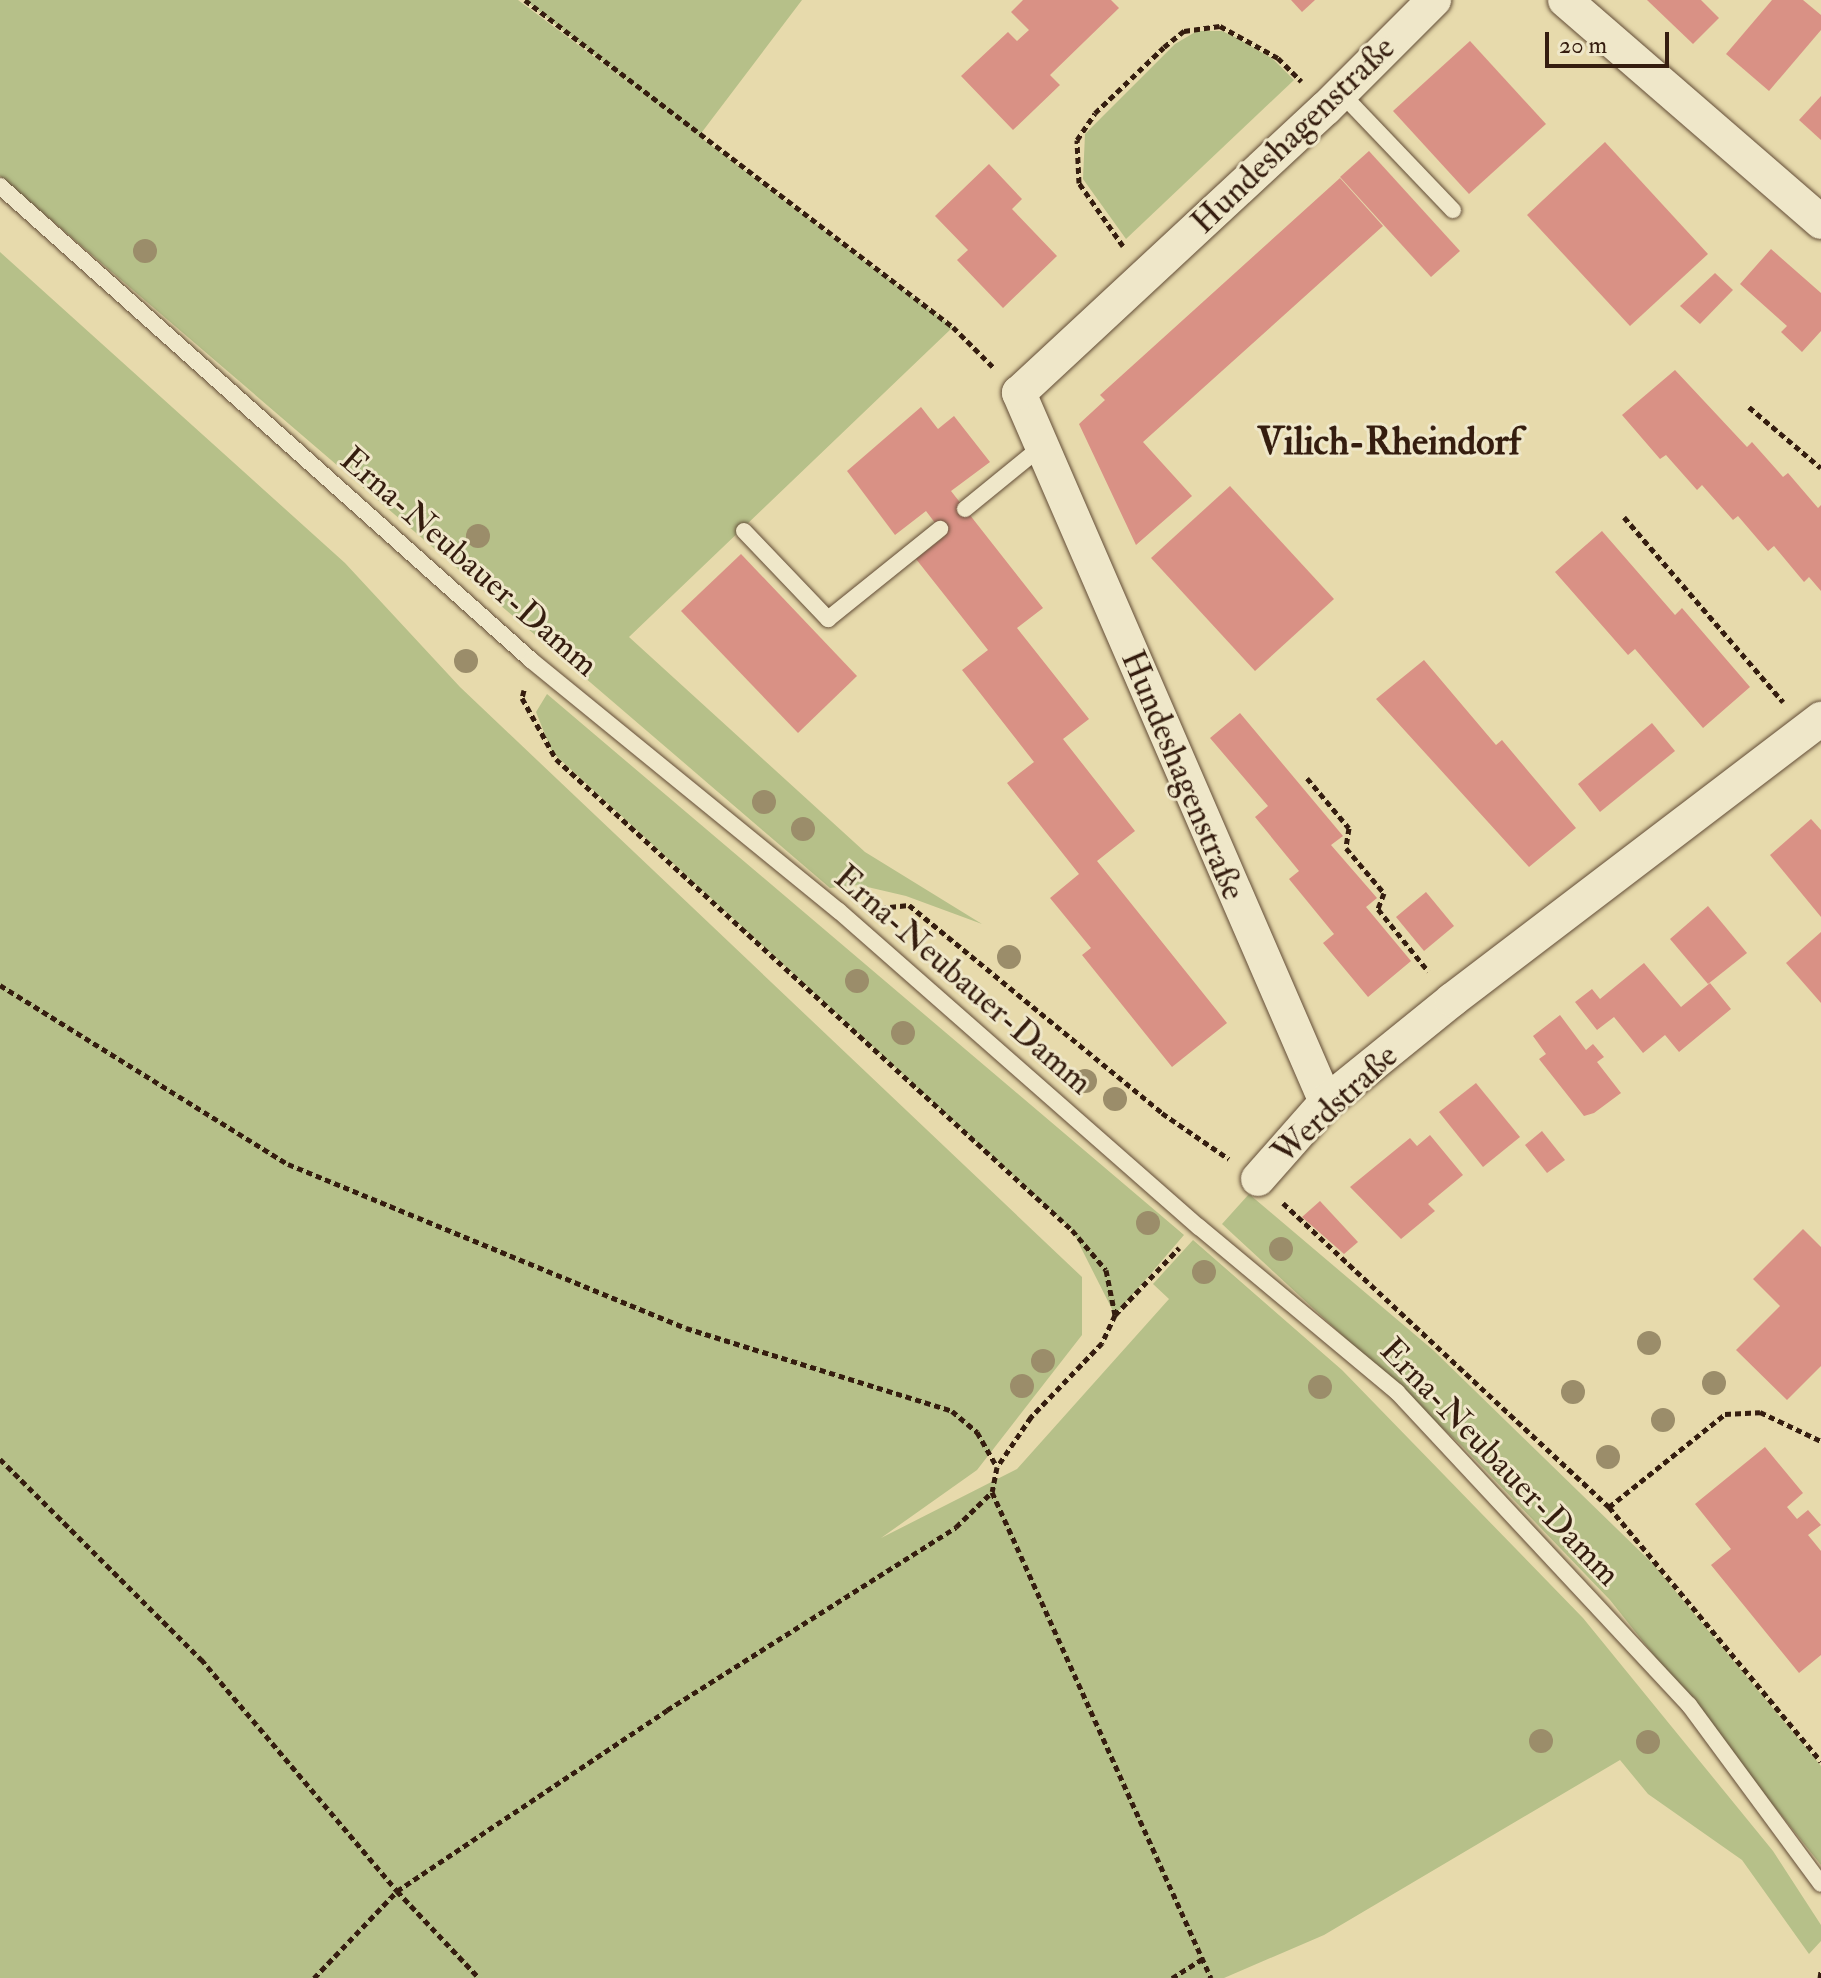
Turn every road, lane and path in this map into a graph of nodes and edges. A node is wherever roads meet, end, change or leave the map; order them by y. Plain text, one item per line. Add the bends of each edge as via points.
1 (525, 0) edge
2 (1434, 0) edge
3 (1565, 0) edge
4 (1333, 100) junction
5 (0, 186) edge
6 (1453, 210) dead end
7 (1821, 222) edge
8 (1148, 273) junction
9 (1019, 393) junction
10 (1749, 407) dead end
11 (1041, 447) junction
12 (1821, 468) edge
13 (965, 509) dead end
14 (1624, 517) dead end
15 (940, 529) dead end
16 (744, 531) dead end
17 (531, 660) junction
18 (1814, 724) edge
19 (1307, 778) dead end
20 (839, 911) junction
21 (0, 985) edge
22 (1452, 1000) junction
23 (1326, 1102) junction
24 (1258, 1179) junction
25 (1199, 1227) junction
26 (1115, 1315) junction
27 (1821, 1441) edge
28 (0, 1459) edge
29 (997, 1467) junction
30 (992, 1492) junction
31 (1609, 1507) junction
32 (1821, 1761) edge
33 (1821, 1884) edge
34 (397, 1891) junction
35 (1202, 1959) junction
36 (1821, 1971) edge
37 (314, 1978) edge
38 (479, 1978) edge
39 (1172, 1978) edge
40 (1211, 1978) edge
41 (1820, 1978) edge

1 - 9 path via 953,327
2 - 4 street, Hundeshagenstraße
3 - 7 street
4 - 6 lane
4 - 8 street, Hundeshagenstraße
4 - 8 path via 1232,29 1194,28 1164,47 1095,113 1077,140 1076,162 1087,201
5 - 17 lane, Erna-Neubauer-Damm
8 - 9 street, Hundeshagenstraße
9 - 11 street, Hundeshagenstraße
10 - 12 path
11 - 13 lane
11 - 23 street, Hundeshagenstraße
14 - 18 path
15 - 16 lane via 828,619
17 - 20 lane, Erna-Neubauer-Damm
17 - 26 path via 522,698 556,759 1072,1230 1106,1270
18 - 22 street, Werdstraße
19 - 22 path via 1349,828 1346,848 1384,893 1378,909
20 - 24 path, Werdstraße via 909,905 1162,1113
20 - 25 lane, Erna-Neubauer-Damm
21 - 29 path via 288,1164 686,1328 952,1411 977,1432
22 - 23 street, Werdstraße
23 - 24 street, Werdstraße
24 - 31 path
25 - 26 path
25 - 33 lane, Erna-Neubauer-Damm via 1397,1392 1544,1544 1689,1705
26 - 29 path via 1102,1343 1031,1417
27 - 31 path via 1760,1412 1725,1414
28 - 34 path via 201,1659
29 - 30 path
30 - 34 path via 956,1527 667,1710
30 - 35 path
31 - 32 path
34 - 37 path
34 - 38 path
35 - 39 path
35 - 40 path
36 - 41 path

